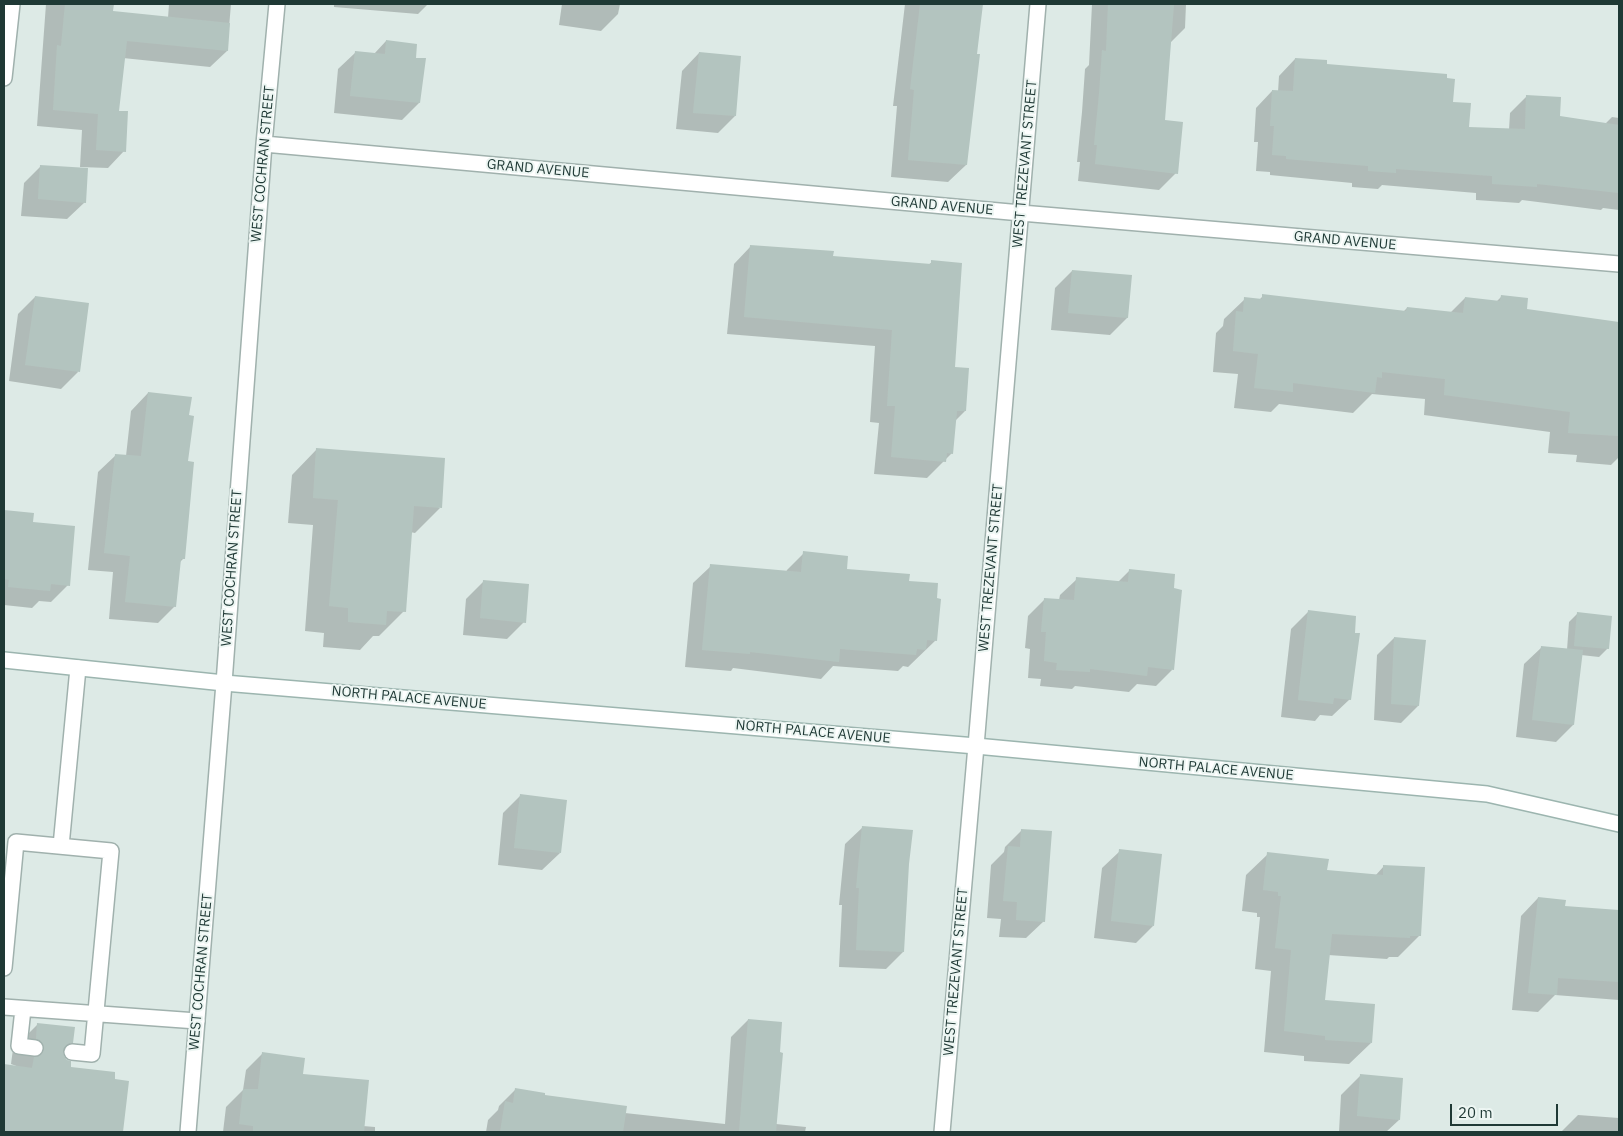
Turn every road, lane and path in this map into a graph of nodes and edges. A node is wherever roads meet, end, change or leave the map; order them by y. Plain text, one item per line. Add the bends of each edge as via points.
1 (12, 4) edge
2 (277, 4) edge
3 (1038, 4) edge
4 (4, 78) edge
5 (264, 144) junction
6 (1021, 213) junction
7 (1619, 264) edge
8 (4, 660) edge
9 (78, 668) junction
10 (224, 683) junction
11 (976, 746) junction
12 (1619, 824) edge
13 (61, 846) junction
14 (4, 968) edge
15 (4, 1008) edge
16 (23, 1009) junction
17 (96, 1014) junction
18 (197, 1021) junction
19 (35, 1048) dead end
20 (72, 1052) dead end
21 (188, 1132) edge
22 (942, 1132) edge

1 - 4 street
2 - 5 street, WEST COCHRAN STREET
3 - 6 street, WEST TREZEVANT STREET
5 - 6 street, GRAND AVENUE
5 - 10 street, WEST COCHRAN STREET
6 - 7 street, GRAND AVENUE
6 - 11 street, WEST TREZEVANT STREET
8 - 9 street, NORTH PALACE AVENUE
9 - 10 street, NORTH PALACE AVENUE
9 - 13 street
10 - 11 street, NORTH PALACE AVENUE
10 - 18 street, WEST COCHRAN STREET
11 - 12 street, NORTH PALACE AVENUE via 1487,794
11 - 22 street, WEST TREZEVANT STREET
13 - 14 street via 16,842
13 - 17 street via 111,851
15 - 16 street
16 - 17 street
16 - 19 street via 19,1046
17 - 18 street
17 - 20 street via 92,1054
18 - 21 street, WEST COCHRAN STREET

